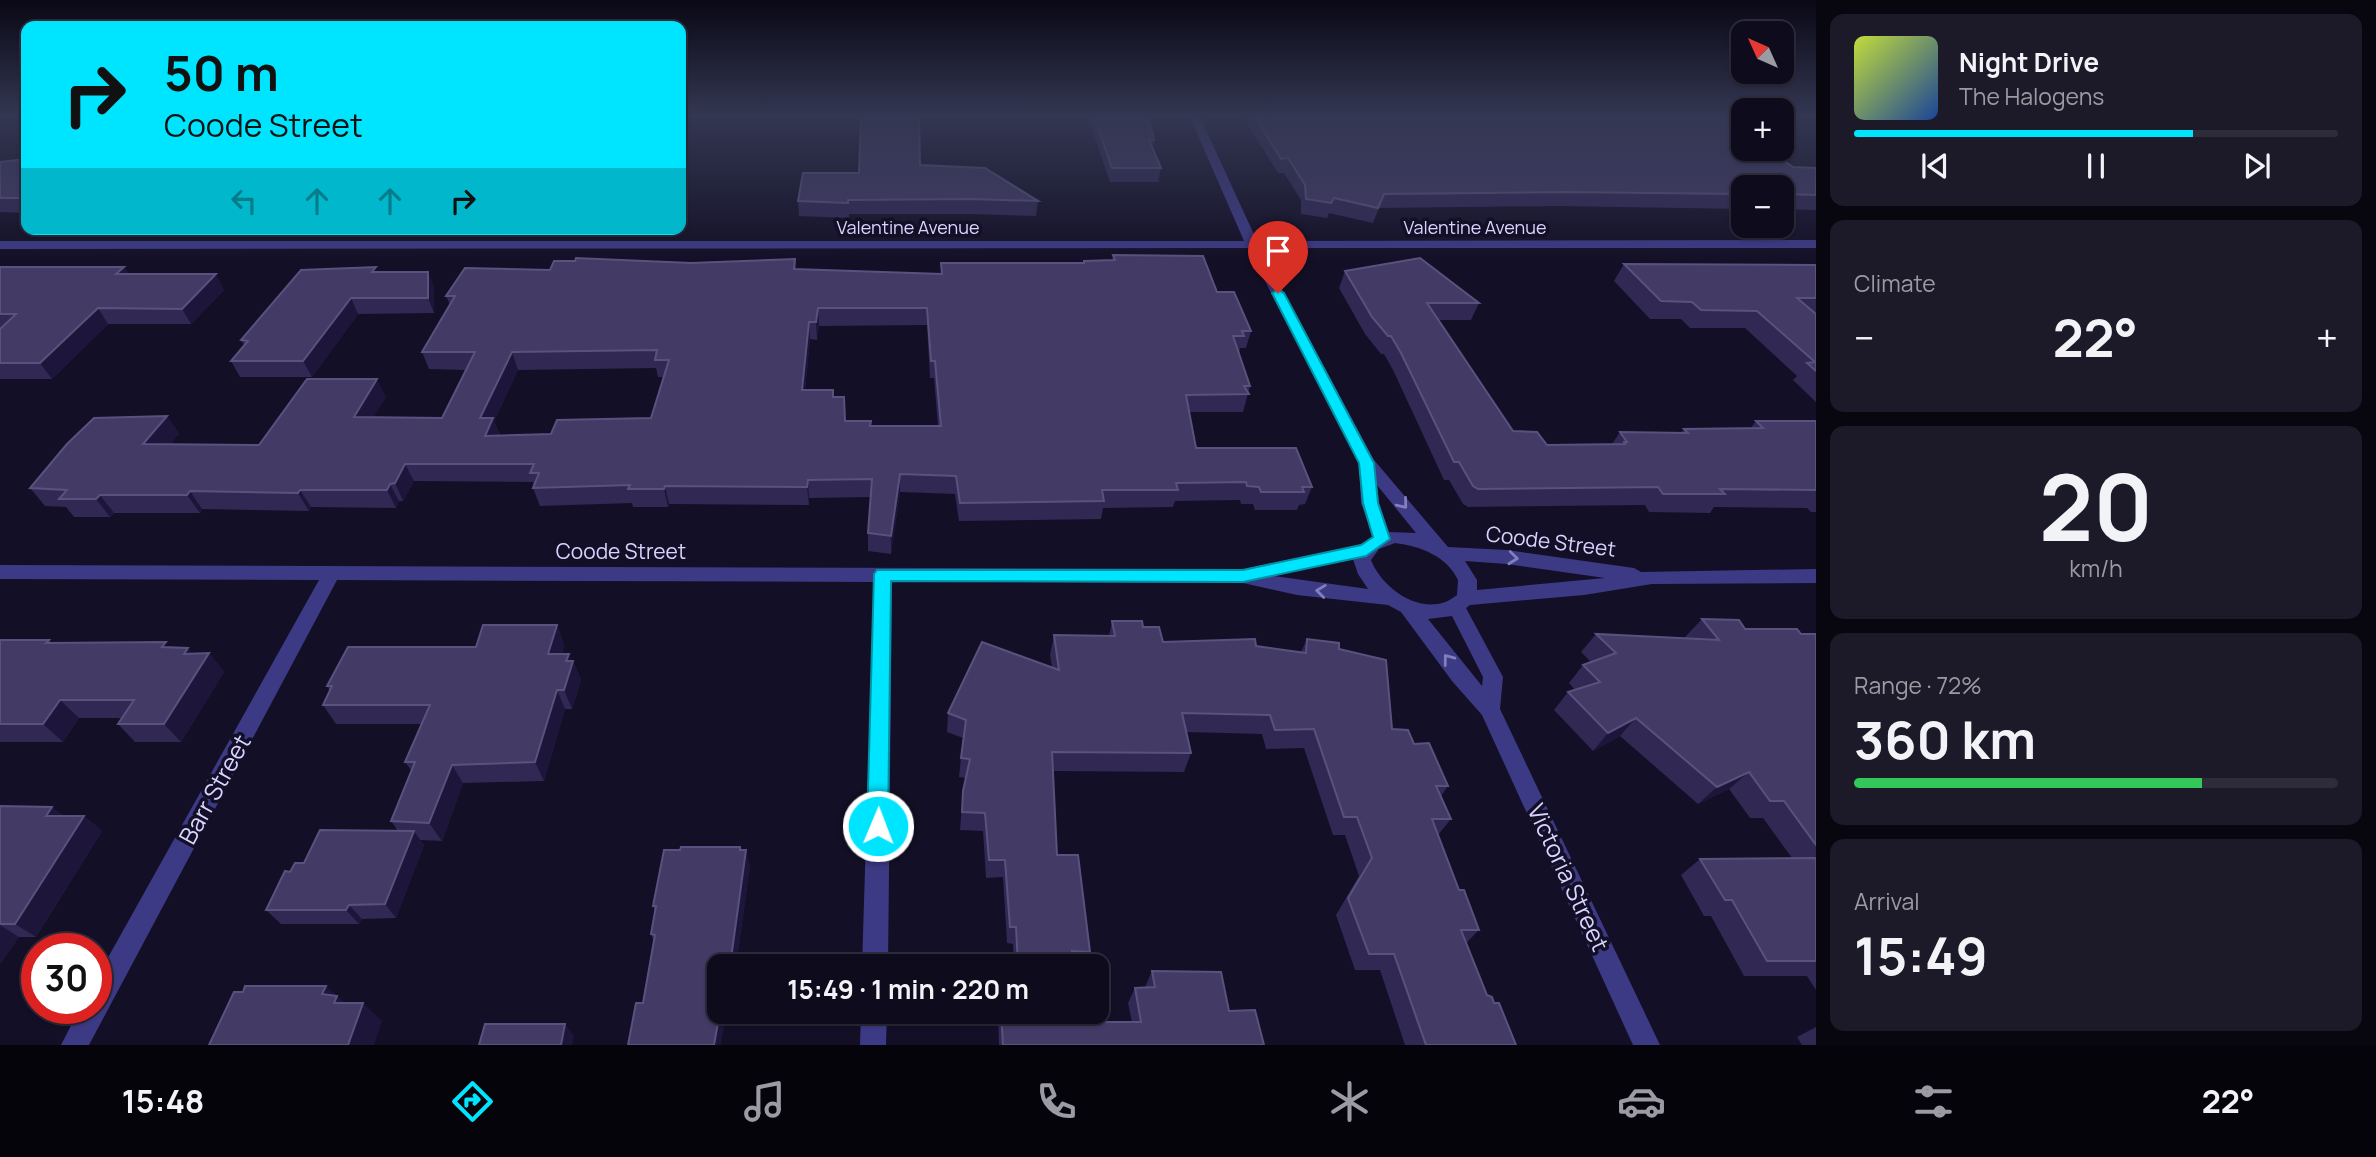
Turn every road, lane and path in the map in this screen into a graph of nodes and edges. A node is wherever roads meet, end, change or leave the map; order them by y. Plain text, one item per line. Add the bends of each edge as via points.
1 (1217, 166) edge
2 (1252, 244) junction
3 (1816, 244) edge
4 (0, 245) edge
5 (1367, 463) junction
6 (1382, 539) junction
7 (1366, 550) junction
8 (1441, 550) junction
9 (0, 572) edge
10 (332, 573) junction
11 (883, 574) junction
12 (1243, 576) junction
13 (1816, 576) edge
14 (1652, 577) junction
15 (1389, 598) junction
16 (1460, 602) junction
17 (1408, 607) junction
18 (1490, 709) junction
19 (875, 954) edge
20 (112, 975) edge
21 (85, 1024) edge
22 (874, 1024) edge
23 (74, 1045) edge
24 (873, 1045) edge
25 (1647, 1045) edge

1 - 2 street
2 - 3 street, Valentine Avenue
2 - 4 street, Valentine Avenue
2 - 5 street
5 - 6 street via 1370,503
5 -> 8 street
6 - 7 street
6 - 8 street via 1408,538
7 - 12 street, Coode Street
7 - 15 street via 1362,559 1368,579
8 -> 14 street, Coode Street
8 - 16 street via 1465,575 1468,587
9 - 10 street, Coode Street
10 - 11 street, Coode Street
10 - 20 street, Barr Street
11 - 12 street, Coode Street
11 - 19 street
15 -> 12 street, Coode Street via 1297,588
13 - 14 street, Coode Street
14 - 16 street, Coode Street
15 - 17 street
16 - 17 street via 1443,611
16 - 18 street, Victoria Street via 1493,677
18 -> 17 street, Victoria Street
18 - 25 street, Victoria Street
21 - 23 street, Barr Street
22 - 24 street

